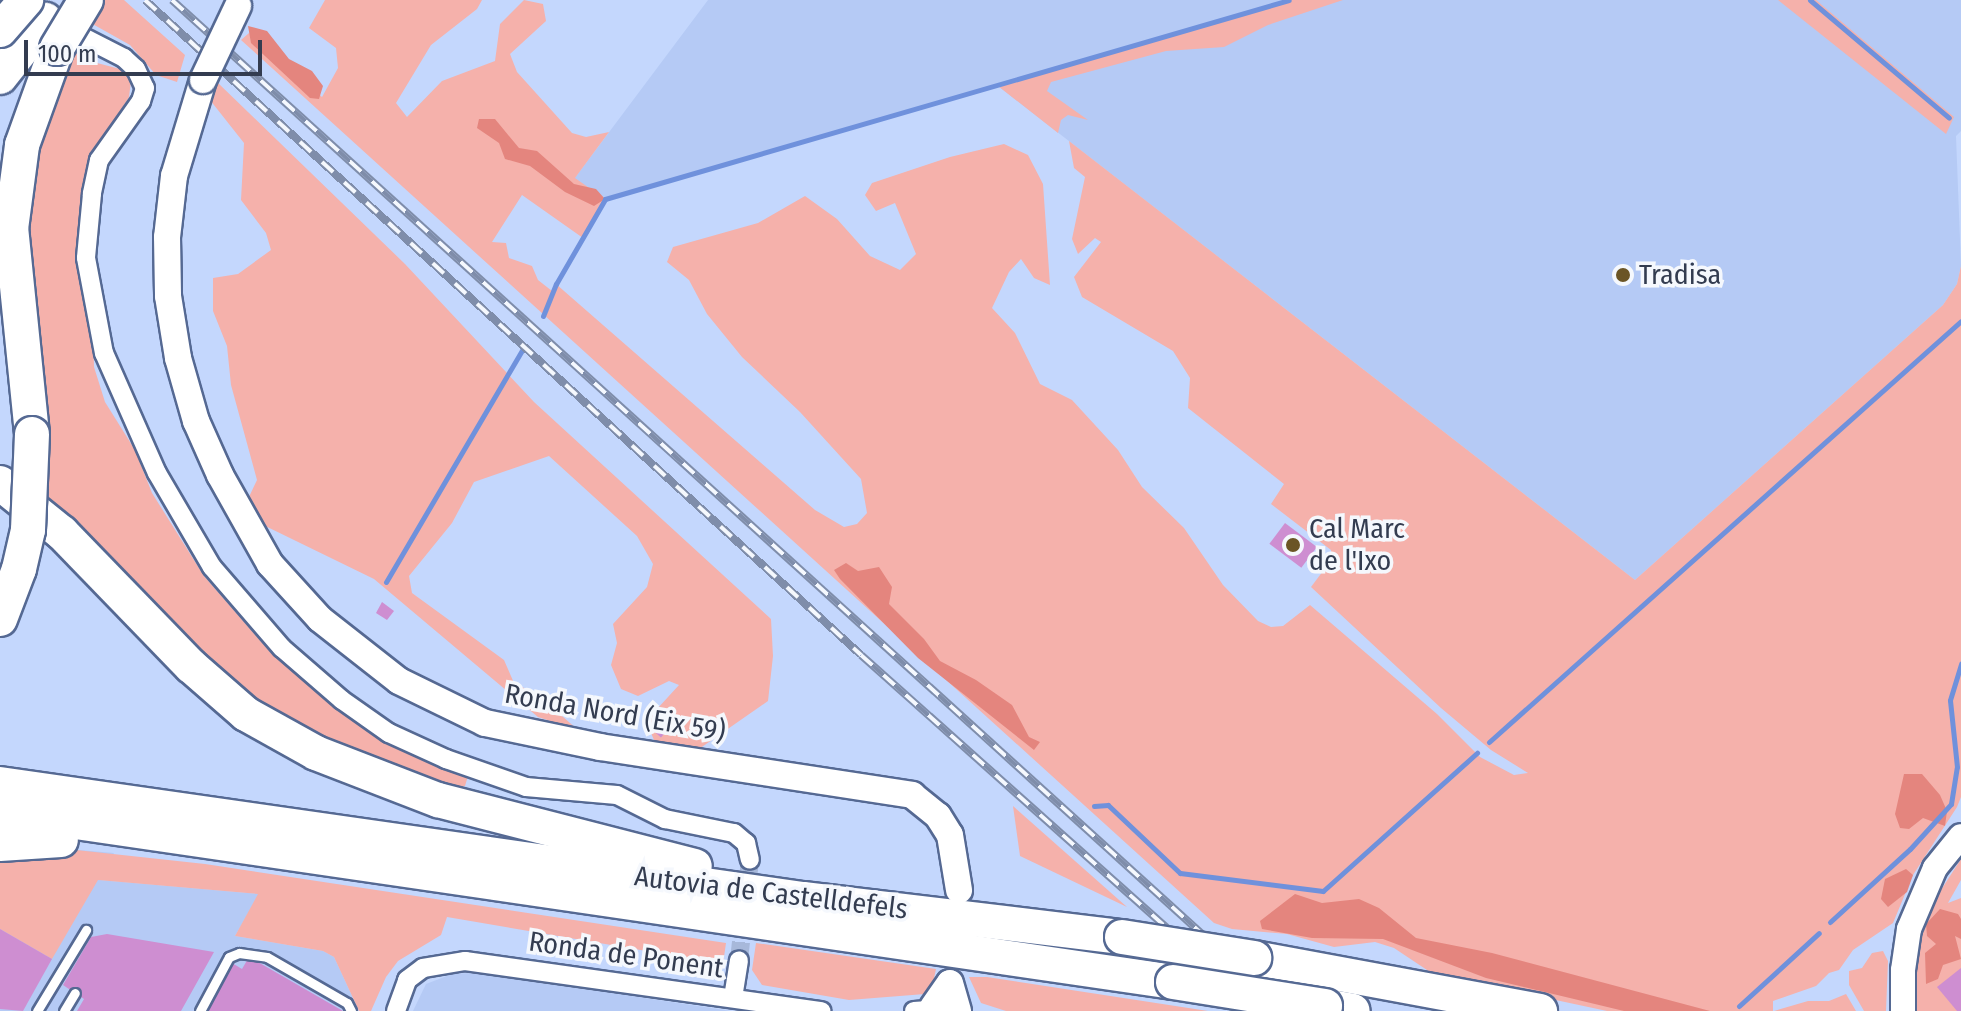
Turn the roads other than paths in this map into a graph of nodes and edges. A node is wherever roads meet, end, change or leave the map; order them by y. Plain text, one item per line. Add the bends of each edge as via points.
1 (86, 0) edge
2 (239, 3) edge
3 (55, 21) edge
4 (0, 30) edge
5 (0, 77) edge
6 (0, 483) edge
7 (0, 619) edge
8 (0, 784) edge
9 (0, 811) edge
10 (1961, 826) edge
11 (0, 832) edge
12 (1961, 836) edge
13 (61, 840) junction
14 (0, 844) edge
15 (291, 854) junction
16 (1943, 858) junction
17 (750, 860) dead end
18 (959, 890) dead end
19 (803, 899) junction
20 (86, 930) dead end
21 (739, 960) tunnel mouth
22 (75, 993) dead end
23 (733, 998) junction
24 (1339, 1008) edge
25 (37, 1011) edge
26 (64, 1011) edge
27 (200, 1011) edge
28 (351, 1011) edge
29 (396, 1011) edge
30 (822, 1011) edge
31 (1540, 1011) edge
32 (1903, 1011) edge

1 - 3 highway, bridge
2 - 18 main road, Ronda Nord (Eix 59), bridge via 203,80 174,176 168,296 196,421 270,564 320,619 399,681 485,723 600,747 912,795 938,816 950,835
3 - 4 highway, bridge
3 - 5 highway
3 - 7 highway, bridge via 22,145 11,229 32,434 28,530
3 - 17 street via 124,58 145,88 99,160 86,258 104,353 157,473 212,567 282,648 389,733 526,787 617,795 665,819 734,833 746,843
6 - 19 highway via 62,533 191,666 246,714 316,753 438,800 644,851
8 - 19 highway, Autovia de Castelldefels
9 - 15 highway, Autovia de Castelldefels
10 - 16 street
11 - 13 highway
12 - 16 street
13 - 14 highway
13 - 15 highway
15 - 24 highway, Autovia de Castelldefels, bridge
16 - 32 street via 1924,888 1909,929
19 - 31 highway, Autovia de Castelldefels, bridge via 1122,937
20 - 25 lane
21 - 23 street
22 - 26 lane
23 - 29 street, Ronda de Ponent via 465,961 423,968 407,980
23 - 30 street, Ronda de Ponent
27 - 28 lane via 229,957 239,953 267,957 347,1003

